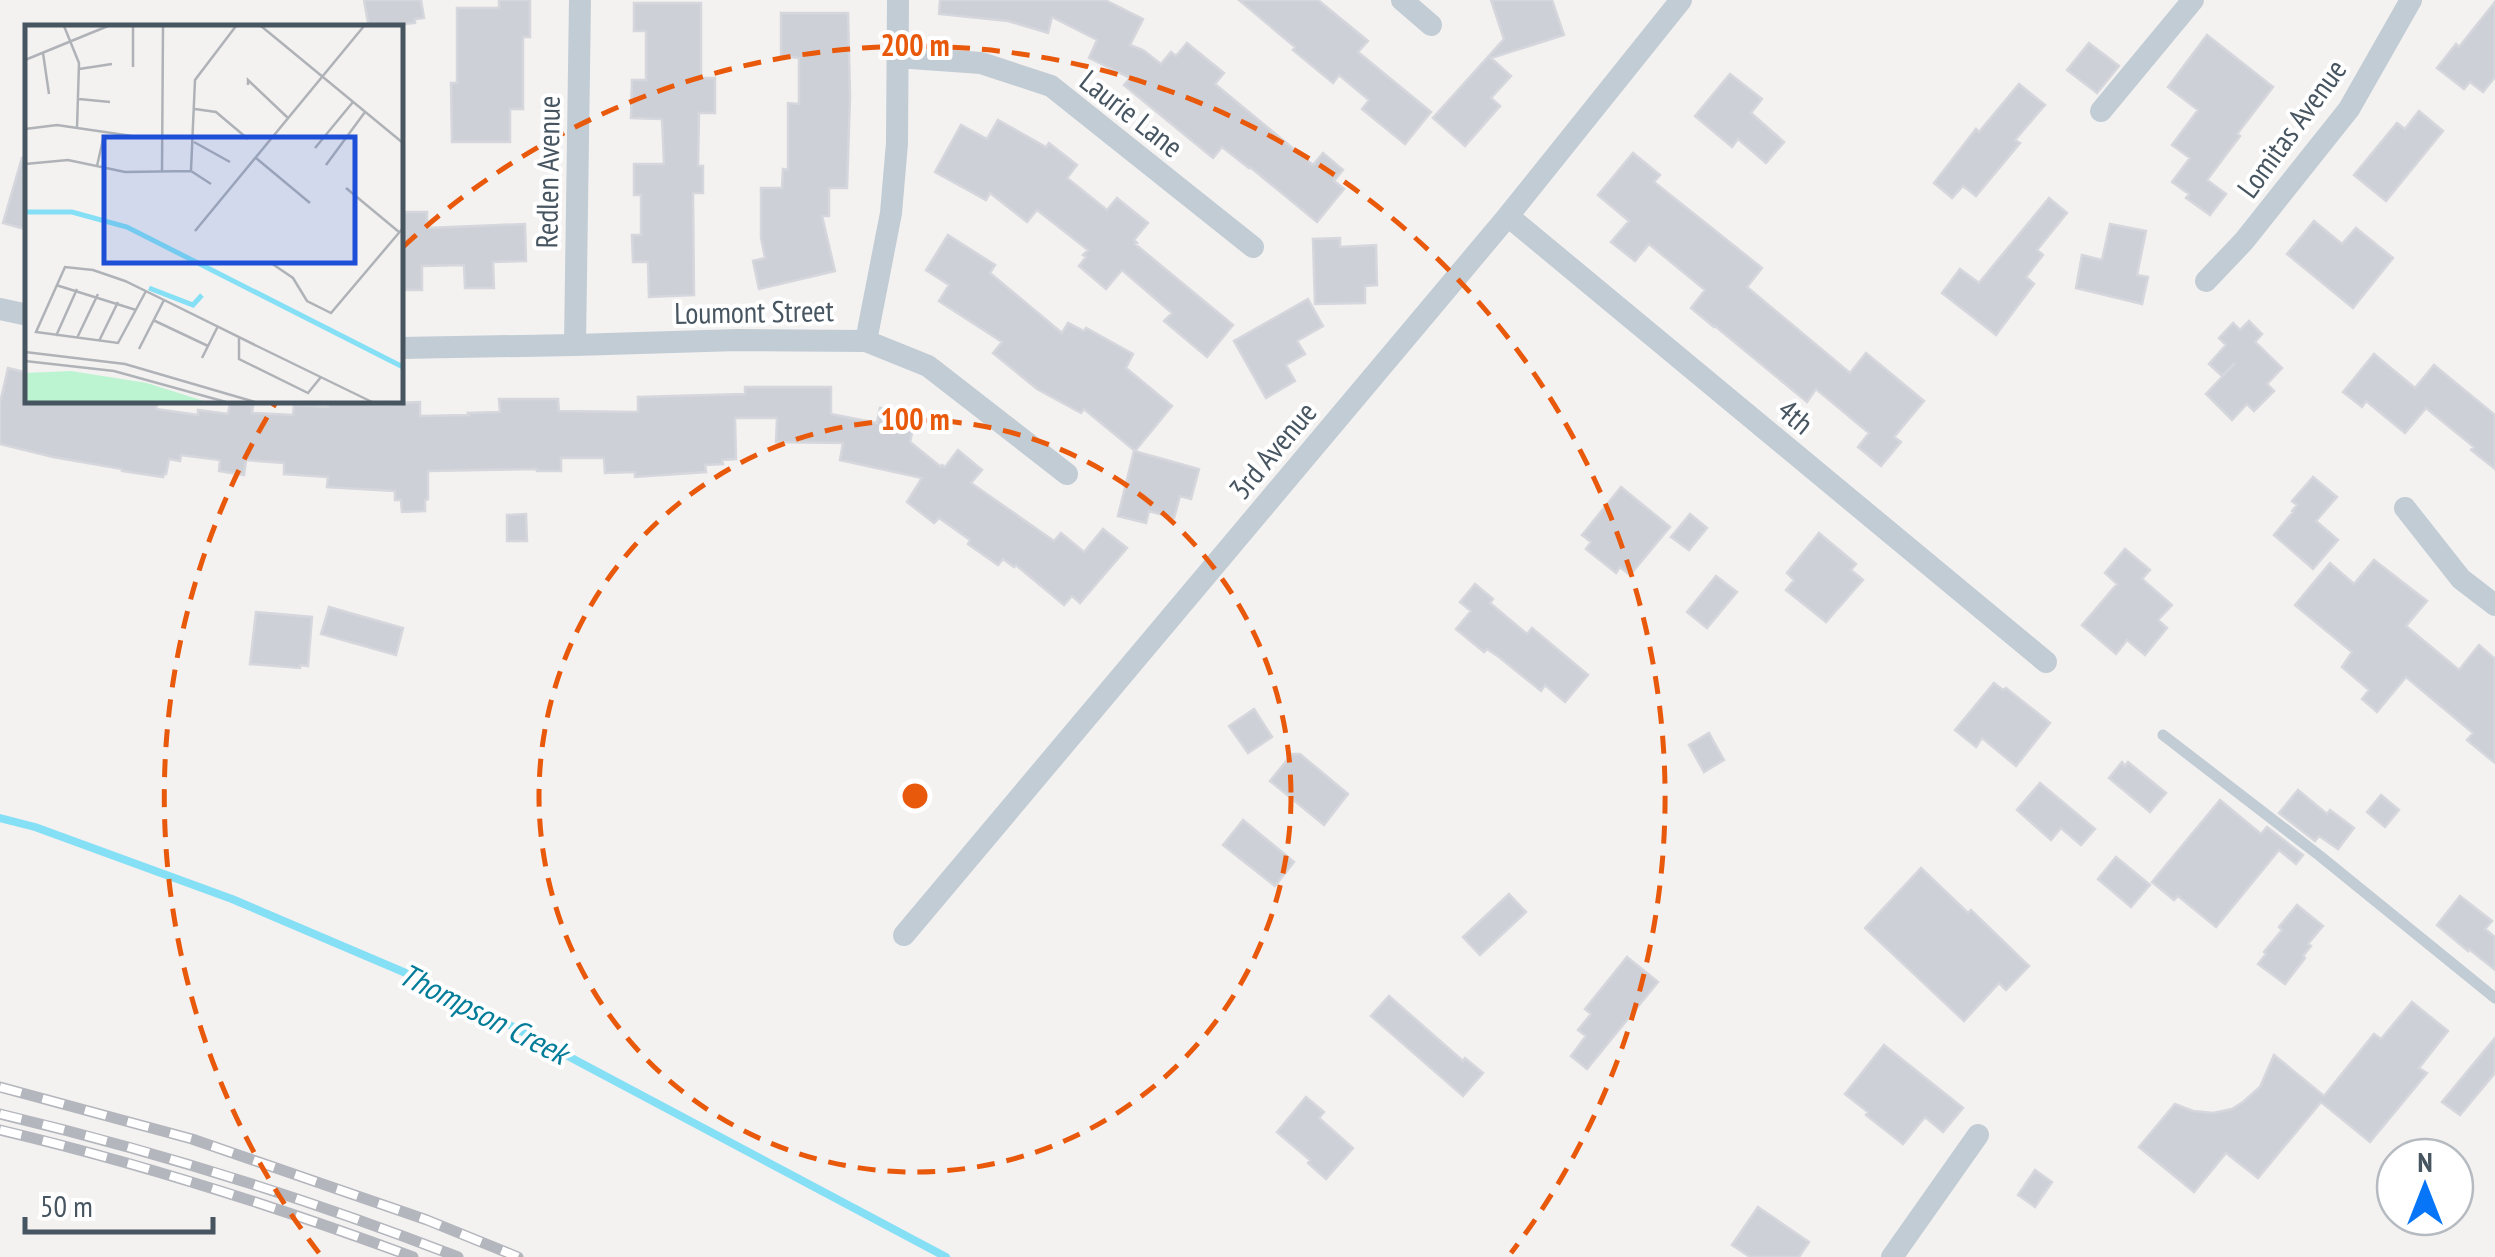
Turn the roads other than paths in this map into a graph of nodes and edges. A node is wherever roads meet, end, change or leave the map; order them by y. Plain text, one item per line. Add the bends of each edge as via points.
1 (580, 0) edge
2 (898, 0) edge
3 (1402, 0) edge
4 (1681, 0) edge
5 (2193, 0) edge
6 (2411, 0) edge
7 (1431, 25) dead end
8 (897, 57) junction
9 (2101, 111) dead end
10 (1508, 216) junction
11 (1253, 247) dead end
12 (2206, 281) dead end
13 (0, 309) edge
14 (25, 314) edge
15 (866, 341) junction
16 (575, 346) junction
17 (402, 348) edge
18 (1067, 474) dead end
19 (2405, 508) dead end
20 (2495, 605) edge
21 (2046, 662) dead end
22 (2163, 735) dead end
23 (904, 935) dead end
24 (2495, 998) edge
25 (1978, 1135) dead end
26 (1892, 1257) edge

1 - 16 street, Redlen Avenue
2 - 8 street
3 - 7 street
4 - 10 street, 3rd Avenue
5 - 9 street
6 - 12 street, Lomitas Avenue via 2349,109
8 - 11 street, Laurie Lane via 981,63 1050,86
8 - 15 street via 891,212
10 - 21 street, 4th
10 - 23 street, 3rd Avenue
13 - 14 street
15 - 16 street, Loumont Street
15 - 18 street, Loumont Street via 928,366
16 - 17 street, Loumont Street
19 - 20 street via 2461,579
22 - 24 lane
25 - 26 street

